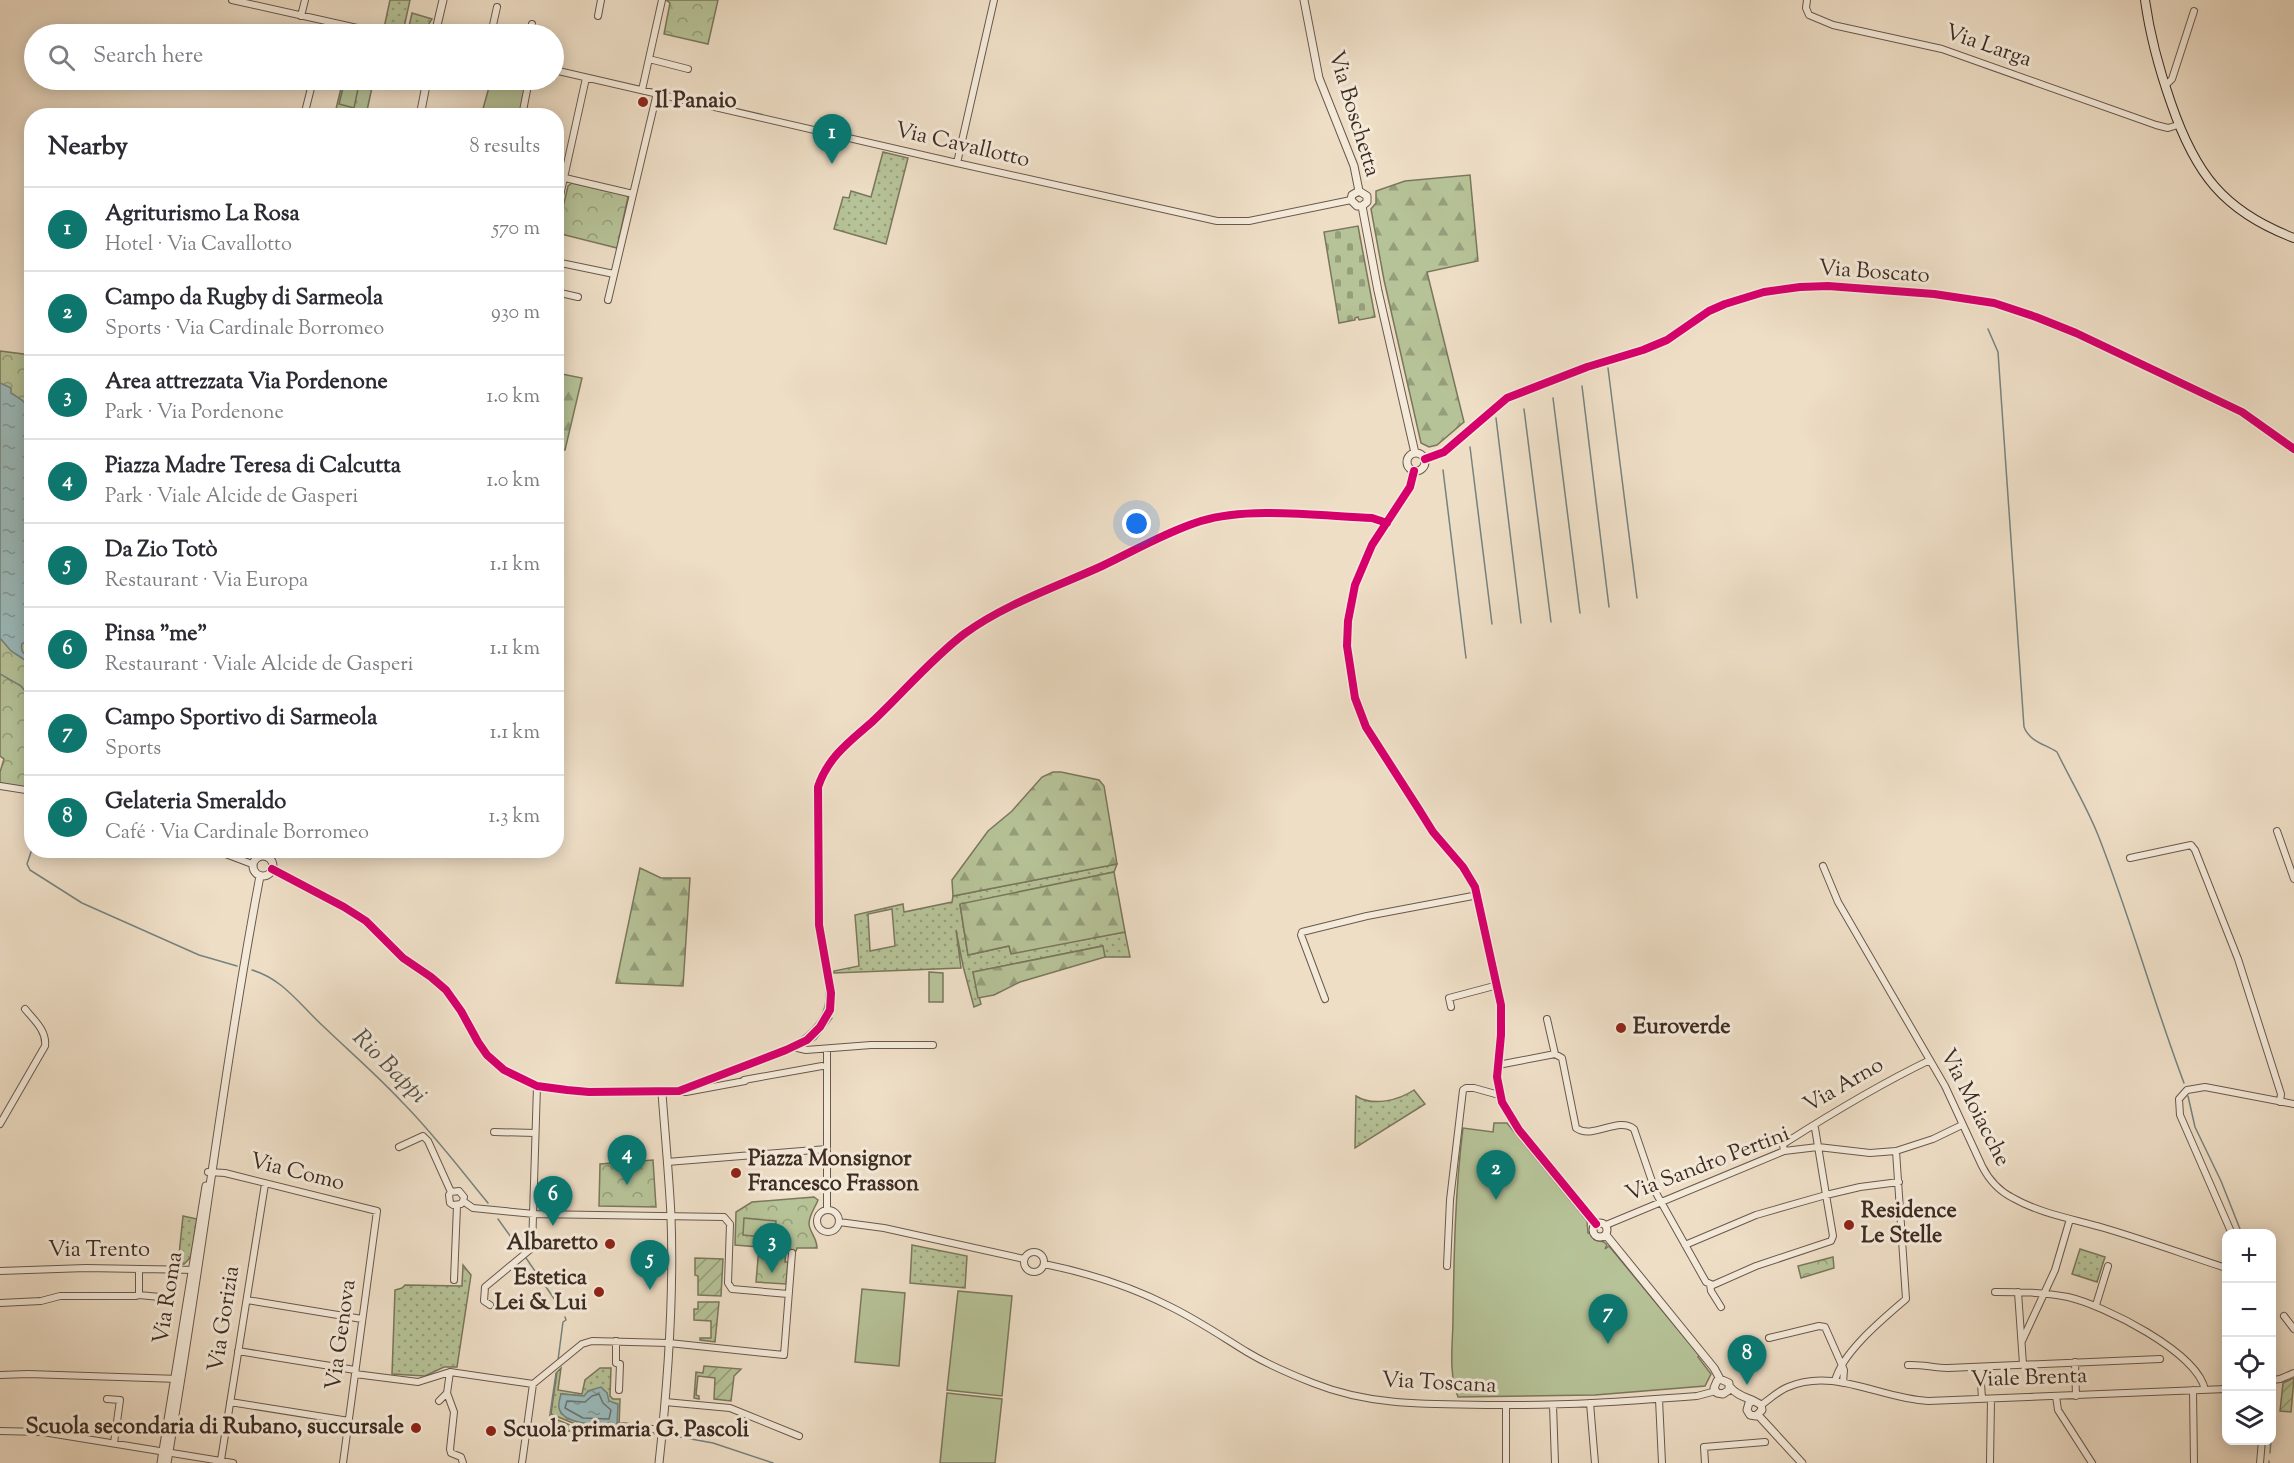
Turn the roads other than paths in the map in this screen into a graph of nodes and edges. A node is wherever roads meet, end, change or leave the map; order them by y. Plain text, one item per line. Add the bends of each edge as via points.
1 (232, 0) edge
2 (305, 0) edge
3 (443, 0) edge
4 (601, 0) edge
5 (662, 0) edge
6 (994, 0) edge
7 (1304, 0) edge
8 (1807, 0) edge
9 (2145, 0) edge
10 (497, 7) dead end
11 (2194, 11) dead end
12 (301, 16) junction
13 (598, 16) dead end
14 (328, 22) joint
15 (337, 24) edge
16 (437, 24) edge
17 (493, 24) edge
18 (649, 59) junction
19 (688, 69) dead end
20 (564, 72) edge
21 (586, 78) junction
22 (2165, 86) junction
23 (310, 90) edge
24 (425, 90) edge
25 (527, 90) edge
26 (642, 90) junction
27 (657, 93) junction
28 (306, 108) edge
29 (422, 108) edge
30 (524, 108) edge
31 (2178, 125) junction
32 (957, 163) junction
33 (565, 178) junction
34 (564, 182) edge
35 (1359, 191) junction
36 (633, 194) junction
37 (1352, 200) junction
38 (1362, 206) junction
39 (2294, 238) edge
40 (564, 264) edge
41 (614, 274) junction
42 (564, 294) edge
43 (578, 297) dead end
44 (608, 300) dead end
45 (2294, 449) edge
46 (1415, 453) junction
47 (1425, 459) junction
48 (1414, 471) junction
49 (1387, 523) junction
50 (0, 786) edge
51 (24, 790) edge
52 (2277, 831) dead end
53 (236, 858) edge
54 (256, 858) edge
55 (269, 858) edge
56 (2130, 858) dead end
57 (252, 864) junction
58 (1823, 866) dead end
59 (272, 869) junction
60 (260, 876) junction
61 (2294, 879) edge
62 (1478, 895) junction
63 (1498, 985) junction
64 (1325, 999) dead end
65 (1451, 1007) dead end
66 (25, 1008) dead end
67 (1547, 1019) dead end
68 (933, 1045) dead end
69 (793, 1047) junction
70 (827, 1052) dead end
71 (1555, 1054) junction
72 (1930, 1060) junction
73 (1498, 1065) junction
74 (822, 1066) dead end
75 (537, 1086) junction
76 (679, 1091) junction
77 (662, 1093) junction
78 (1499, 1095) junction
79 (2280, 1102) junction
80 (2294, 1104) edge
81 (0, 1124) edge
82 (1962, 1125) junction
83 (1815, 1128) dead end
84 (494, 1132) dead end
85 (534, 1133) junction
86 (1818, 1147) junction
87 (399, 1148) dead end
88 (828, 1149) junction
89 (1784, 1150) junction
90 (1896, 1151) junction
91 (667, 1162) junction
92 (210, 1172) junction
93 (1899, 1182) junction
94 (266, 1184) junction
95 (452, 1192) junction
96 (1826, 1195) junction
97 (463, 1201) junction
98 (1660, 1202) junction
99 (457, 1206) junction
100 (827, 1210) junction
101 (377, 1211) joint
102 (534, 1214) junction
103 (671, 1217) junction
104 (2070, 1219) junction
105 (839, 1222) junction
106 (1596, 1224) junction
107 (1606, 1226) junction
108 (2230, 1229) edge
109 (1606, 1235) junction
110 (1685, 1245) junction
111 (792, 1253) dead end
112 (1024, 1259) junction
113 (1044, 1264) junction
114 (1447, 1266) dead end
115 (2108, 1266) dead end
116 (2222, 1266) edge
117 (139, 1269) junction
118 (195, 1270) junction
119 (0, 1271) edge
120 (454, 1280) dead end
121 (1710, 1284) junction
122 (1995, 1292) dead end
123 (2018, 1292) junction
124 (2045, 1293) junction
125 (139, 1294) junction
126 (788, 1294) junction
127 (160, 1297) dead end
128 (247, 1300) junction
129 (0, 1304) edge
130 (490, 1305) dead end
131 (2096, 1305) junction
132 (1721, 1307) dead end
133 (2284, 1316) dead end
134 (362, 1319) junction
135 (2294, 1329) edge
136 (1769, 1338) dead end
137 (616, 1341) junction
138 (2022, 1341) junction
139 (669, 1343) junction
140 (238, 1351) junction
141 (2160, 1359) dead end
142 (2075, 1362) junction
143 (2023, 1364) junction
144 (1908, 1365) dead end
145 (1841, 1366) junction
146 (1980, 1367) junction
147 (355, 1372) junction
148 (450, 1372) junction
149 (2294, 1372) edge
150 (0, 1375) edge
151 (178, 1379) junction
152 (1720, 1379) junction
153 (2276, 1379) edge
154 (1839, 1382) junction
155 (533, 1384) junction
156 (1730, 1386) junction
157 (2222, 1389) edge
158 (619, 1390) dead end
159 (2193, 1390) junction
160 (2205, 1390) junction
161 (447, 1393) junction
162 (1719, 1393) junction
163 (2056, 1396) junction
164 (2076, 1396) junction
165 (107, 1399) dead end
166 (1659, 1399) junction
167 (1982, 1399) junction
168 (1991, 1399) junction
169 (440, 1401) dead end
170 (1752, 1401) junction
171 (230, 1402) junction
172 (665, 1402) junction
173 (1590, 1403) junction
174 (1506, 1405) junction
175 (1553, 1405) junction
176 (1761, 1405) junction
177 (1747, 1410) junction
178 (1758, 1415) junction
179 (349, 1421) junction
180 (620, 1426) dead end
181 (0, 1431) edge
182 (662, 1433) junction
183 (799, 1436) dead end
184 (1765, 1442) dead end
185 (114, 1443) junction
186 (2262, 1445) edge
187 (166, 1452) junction
188 (221, 1461) junction
189 (161, 1463) edge
190 (167, 1463) edge
191 (233, 1463) edge
192 (343, 1463) edge
193 (463, 1463) edge
194 (522, 1463) edge
195 (659, 1463) edge
196 (1506, 1463) edge
197 (1555, 1463) edge
198 (1595, 1463) edge
199 (1662, 1463) edge
200 (1705, 1463) edge
201 (1802, 1463) edge
202 (1990, 1463) edge
203 (2092, 1463) edge
204 (2194, 1463) edge
205 (2260, 1463) edge

1 - 12 street
2 - 12 street
3 - 16 street
4 - 13 street
5 - 18 street
6 - 32 street
7 - 35 street, Via Boschetta via 1319,78 1351,157
8 - 31 street, Via Larga via 1809,15 1833,26 1942,49 2168,128
9 - 22 main road
10 - 17 street
11 - 22 street via 2172,79
12 - 14 street
14 - 15 street
18 - 19 street
18 - 26 street
20 - 21 street, Via Cavallotto
21 - 26 street, Via Cavallotto
21 - 33 street
22 - 31 main road
23 - 28 street
24 - 29 street
25 - 30 street
26 - 27 street, Via Cavallotto
27 - 32 street, Via Cavallotto
27 - 36 street
31 - 39 main road via 2198,165 2218,190 2248,215
32 - 37 street, Via Cavallotto via 1217,221 1249,221
33 - 34 street
33 - 36 street
35 - 37 street, Via Boschetta via 1352,195
35 - 38 street via 1366,196
36 - 41 street
37 - 38 street
38 - 46 street
40 - 41 street
41 - 44 street
42 - 43 street
45 - 47 street, Via Boscato via 2242,412 2036,317 1994,303 1954,297 1828,286 1764,292 1708,311 1651,347 1507,398 1443,452
46 - 47 street
46 - 48 street via 1407,462
47 - 48 street via 1423,468
48 - 49 street via 1410,487
49 - 62 street via 1366,558 1351,602 1347,646 1355,699 1372,736 1433,831 1463,867
49 - 69 street via 1372,518 1254,513 1201,521 993,616 935,659 840,749 823,773 818,787 819,925 831,993 830,1010 807,1040
50 - 51 street
52 - 61 street
53 - 57 street
54 - 57 street
55 - 59 street
56 - 79 street via 2191,845 2195,849 2238,960 2281,1094
57 - 60 street
58 - 72 street, Via Moiacche via 1838,902
59 - 60 street
59 - 75 street via 366,921 403,958 446,990 487,1055 504,1070
60 - 92 street, Via Roma
62 - 63 street
62 - 64 street via 1302,932
63 - 65 street via 1449,998
63 - 73 street via 1502,1018
66 - 81 street via 43,1032 45,1046
67 - 71 street
68 - 69 street via 806,1050
69 - 76 street
70 - 88 street
71 - 73 street
71 - 98 street via 1562,1058 1576,1128 1585,1132 1626,1125 1634,1129
72 - 82 street, Via Moiacche
72 - 89 street, Via Arno via 1812,1125 1785,1143
73 - 78 street
74 - 76 street
75 - 77 street via 589,1092
75 - 85 street
76 - 77 street
77 - 91 street
78 - 106 street via 1519,1130
78 - 114 street via 1474,1088 1462,1090
79 - 80 street
79 - 108 street via 2205,1087 2187,1090 2179,1099 2180,1115
82 - 90 street, Via Sandro Pertini
82 - 104 street, Via Moiacche via 1987,1177 2001,1191 2032,1207
83 - 86 street
84 - 85 street
85 - 102 street
86 - 89 street, Via Sandro Pertini
86 - 90 street, Via Sandro Pertini via 1870,1153
86 - 96 street
87 - 95 street via 423,1136
88 - 91 street
88 - 100 street
89 - 98 street, Via Sandro Pertini
90 - 93 street
91 - 103 street
92 - 94 street, Via Como
92 - 118 street, Via Roma
93 - 96 street
93 - 145 street via 1906,1299 1865,1335
94 - 101 street, Via Como
94 - 128 street, Via Gorizia
95 - 97 street via 459,1191
95 - 99 street via 448,1199
96 - 110 street via 1756,1215
96 - 121 street via 1832,1240
97 - 99 street
97 - 102 street via 473,1208
98 - 107 street, Via Sandro Pertini
98 - 110 street
99 - 120 street
100 - 105 street via 836,1214
100 - 105 street, Via Toscana via 817,1219 821,1229 833,1231
101 - 134 street, Via Genova
102 - 103 street
102 - 130 street via 532,1248 485,1287 484,1301
103 - 126 street via 728,1220 728,1283 732,1289
103 - 139 street
104 - 116 street, Via Moiacche
104 - 124 street
105 - 112 street, Via Toscana
106 - 107 street
106 - 109 street via 1594,1234
107 - 109 street
109 - 152 street
110 - 121 street
111 - 126 street
112 - 113 street, Via Toscana via 1025,1266 1033,1272
112 - 113 street, Via Toscana via 1035,1251 1041,1254
113 - 174 street, Via Toscana via 1136,1290 1314,1384 1393,1402
115 - 131 street
117 - 118 street, Via Trento
117 - 119 street, Via Trento
117 - 125 street
118 - 151 street, Via Roma
121 - 132 street
122 - 123 street
123 - 124 street
123 - 138 street
124 - 131 street
124 - 138 street
125 - 127 street
125 - 129 street via 60,1296
126 - 139 street via 784,1355
128 - 134 street
128 - 140 street, Via Gorizia
131 - 160 street via 2146,1332 2186,1360
133 - 135 street
134 - 147 street, Via Genova
136 - 145 street via 1825,1327
137 - 139 street
137 - 155 street via 586,1342
137 - 158 street
138 - 143 street
139 - 172 street
140 - 147 street
140 - 171 street, Via Gorizia
141 - 142 street
142 - 143 street
142 - 164 street
143 - 146 street
144 - 146 street
145 - 154 street
146 - 167 street
147 - 148 street via 418,1382
147 - 179 street, Via Genova
148 - 155 street
148 - 161 street
149 - 153 street
150 - 151 street
151 - 187 street, Via Roma
152 - 156 street
152 - 162 street via 1715,1384
154 - 167 street, Viale Brenta via 1913,1400
154 - 176 street, Viale Brenta via 1803,1382 1787,1387
155 - 194 street
156 - 162 street
156 - 170 street via 1740,1397
157 - 160 street, Viale Brenta
159 - 160 street, Viale Brenta
159 - 164 street, Viale Brenta
159 - 204 street
161 - 169 street
161 - 193 street via 454,1412 450,1449
162 - 166 street, Via Toscana
162 - 177 street via 1738,1399
163 - 164 street, Viale Brenta
163 - 168 street, Viale Brenta
163 - 203 street via 2058,1410
165 - 185 street via 120,1400
166 - 173 street, Via Toscana
166 - 199 street
167 - 168 street, Viale Brenta
168 - 202 street
170 - 176 street
170 - 177 street
171 - 179 street
171 - 188 street, Via Gorizia
172 - 182 street
172 - 183 street via 730,1408
173 - 175 street, Via Toscana
173 - 198 street
174 - 175 street, Via Toscana
174 - 196 street
175 - 197 street
176 - 178 street
177 - 178 street via 1752,1416
178 - 201 street
179 - 192 street, Via Genova
180 - 182 street
181 - 185 street via 36,1431
182 - 195 street
184 - 200 street via 1704,1447
185 - 187 street
186 - 205 street
187 - 188 street
187 - 189 street, Via Roma
187 - 190 street, Via Roma
188 - 191 street

